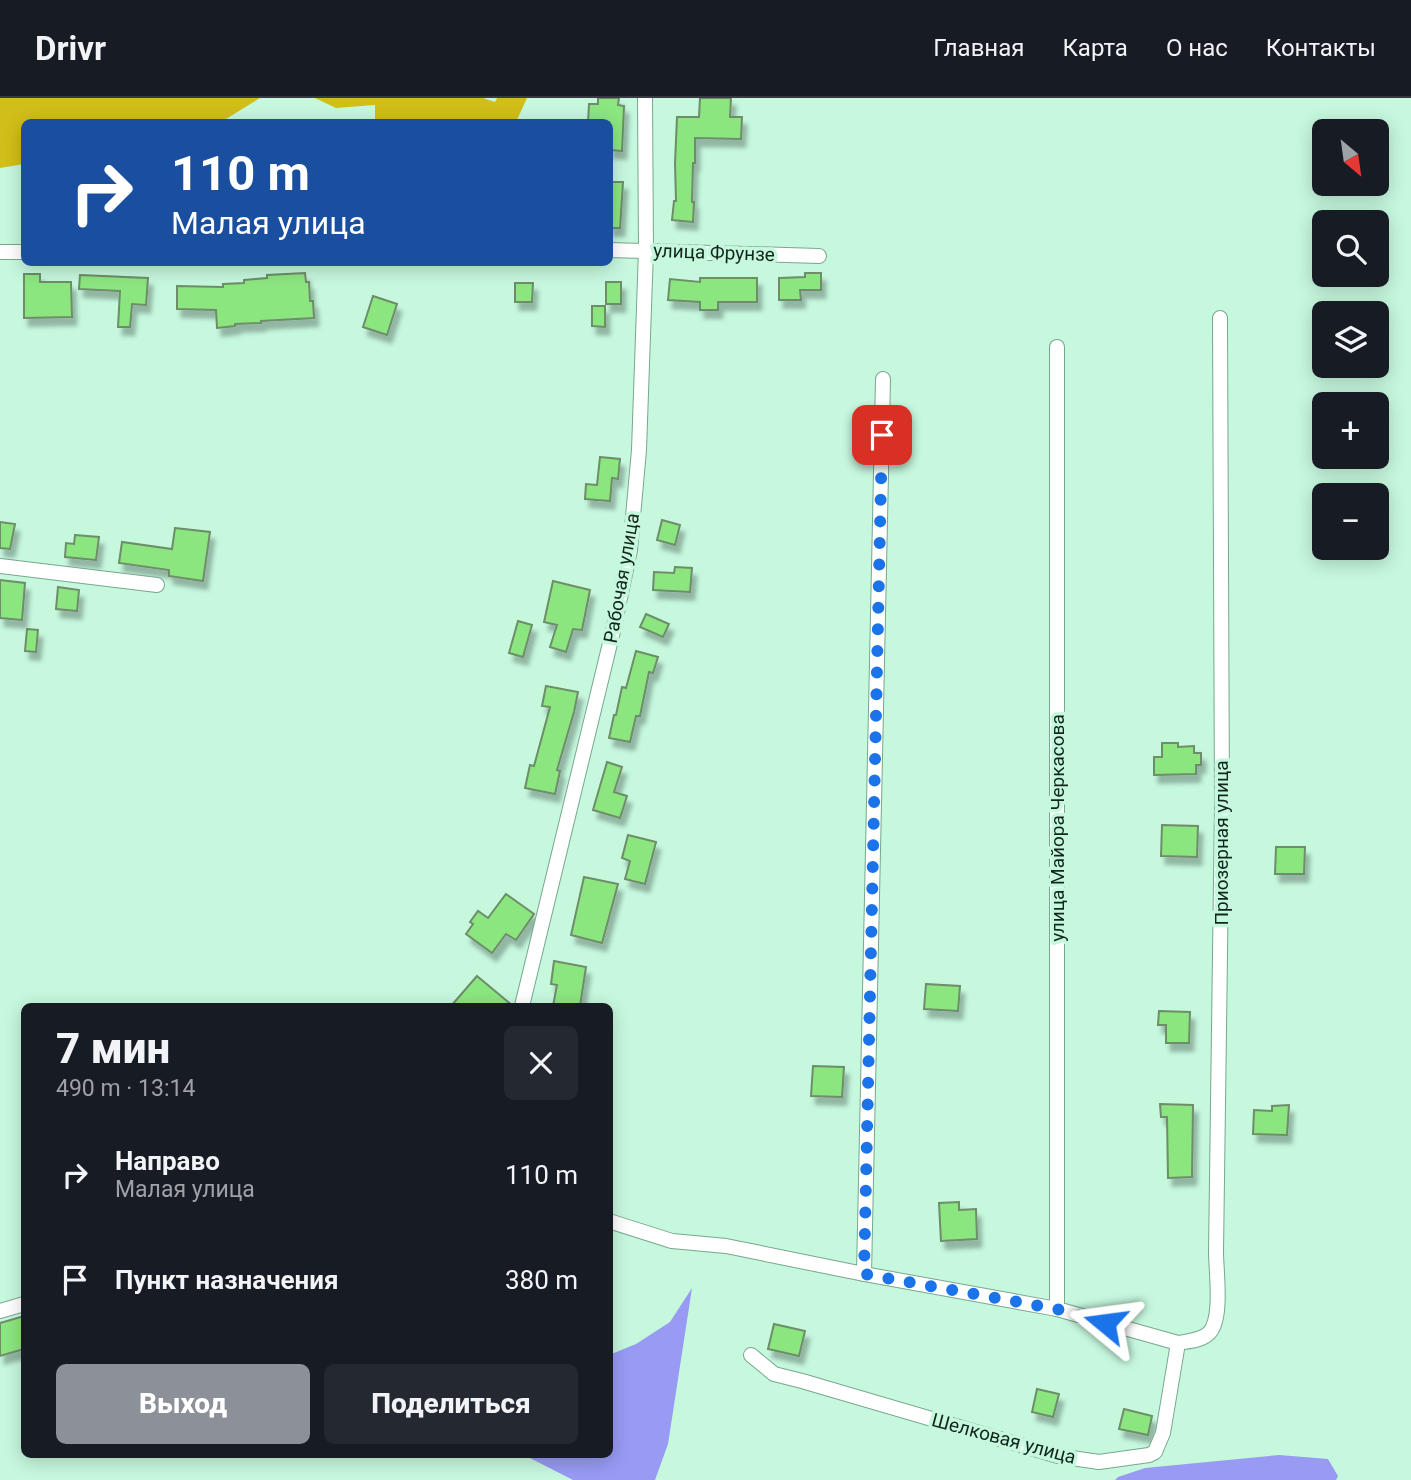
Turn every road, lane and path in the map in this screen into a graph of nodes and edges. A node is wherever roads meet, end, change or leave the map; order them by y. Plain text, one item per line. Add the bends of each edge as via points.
1 (645, 98) edge
2 (613, 250) edge
3 (646, 250) junction
4 (0, 252) edge
5 (21, 252) edge
6 (819, 256) dead end
7 (1220, 318) dead end
8 (1058, 347) dead end
9 (883, 379) dead end
10 (0, 566) edge
11 (157, 585) dead end
12 (523, 1003) edge
13 (613, 1223) edge
14 (864, 1274) junction
15 (21, 1305) edge
16 (1057, 1309) junction
17 (0, 1311) edge
18 (1178, 1343) junction
19 (751, 1355) dead end

1 - 3 street, Рабочая улица
2 - 3 street, улица Фрунзе
3 - 6 street, улица Фрунзе
3 - 12 street, Рабочая улица via 639,450 630,550
4 - 5 street
7 - 18 street, Приозерная улица via 1217,1318 1211,1332 1201,1339
8 - 16 street, улица Майора Черкасова
9 - 14 street
10 - 11 street
13 - 14 street via 672,1241 726,1246
14 - 16 street
15 - 17 street
16 - 18 street
18 - 19 street, Шелковая улица via 1163,1433 1155,1452 1099,1462 1058,1456 774,1374

